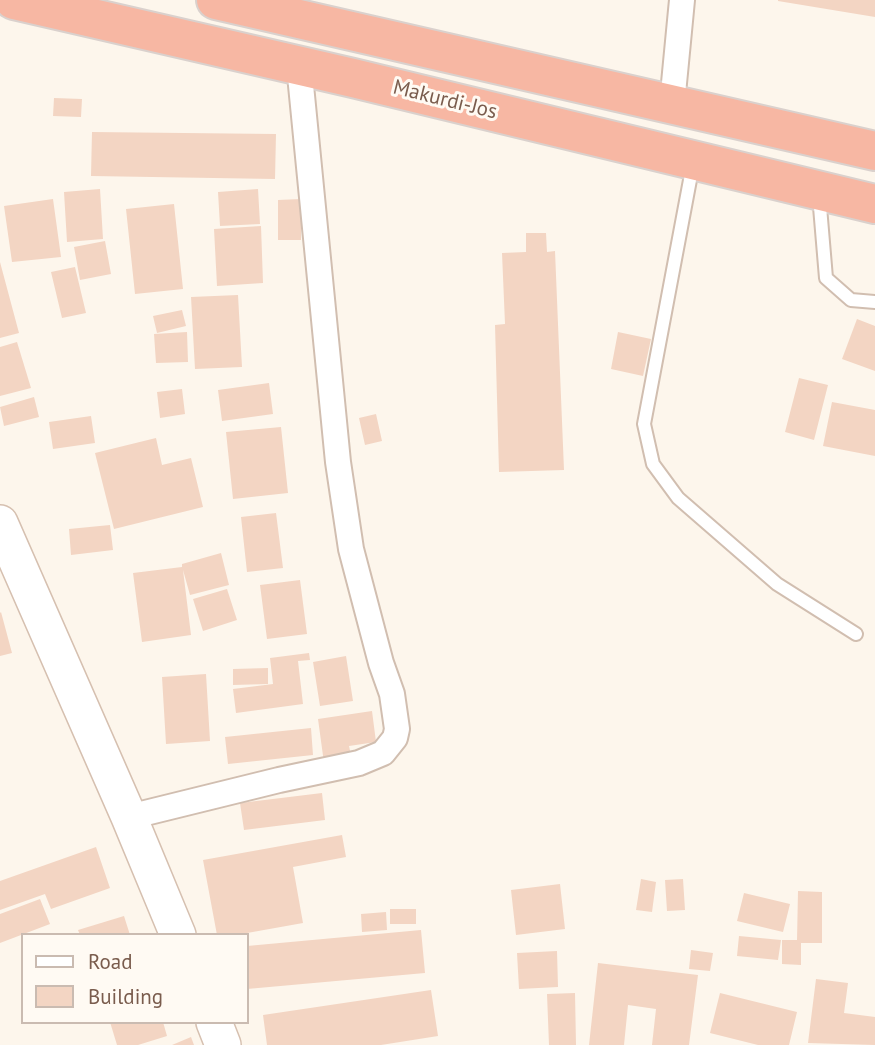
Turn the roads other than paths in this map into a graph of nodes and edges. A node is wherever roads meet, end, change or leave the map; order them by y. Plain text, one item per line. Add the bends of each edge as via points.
1 (14, 0) edge
2 (216, 0) edge
3 (682, 0) edge
4 (299, 65) junction
5 (672, 104) junction
6 (875, 151) edge
7 (693, 160) junction
8 (818, 191) junction
9 (875, 205) edge
10 (875, 302) edge
11 (0, 523) edge
12 (856, 634) dead end
13 (129, 817) junction
14 (177, 933) edge
15 (215, 1024) edge
16 (223, 1045) edge

1 - 4 highway, Makurdi-Jos
2 - 5 highway
3 - 5 street
4 - 7 highway, Makurdi-Jos
4 - 13 street via 338,462 351,549 392,694 395,738 383,753 359,763
5 - 6 highway
7 - 8 highway, Makurdi-Jos
7 - 12 lane via 644,424 653,464 678,498 778,584
8 - 9 highway, Makurdi-Jos
8 - 10 lane via 826,278 851,300
11 - 13 main road
13 - 14 main road
15 - 16 main road

